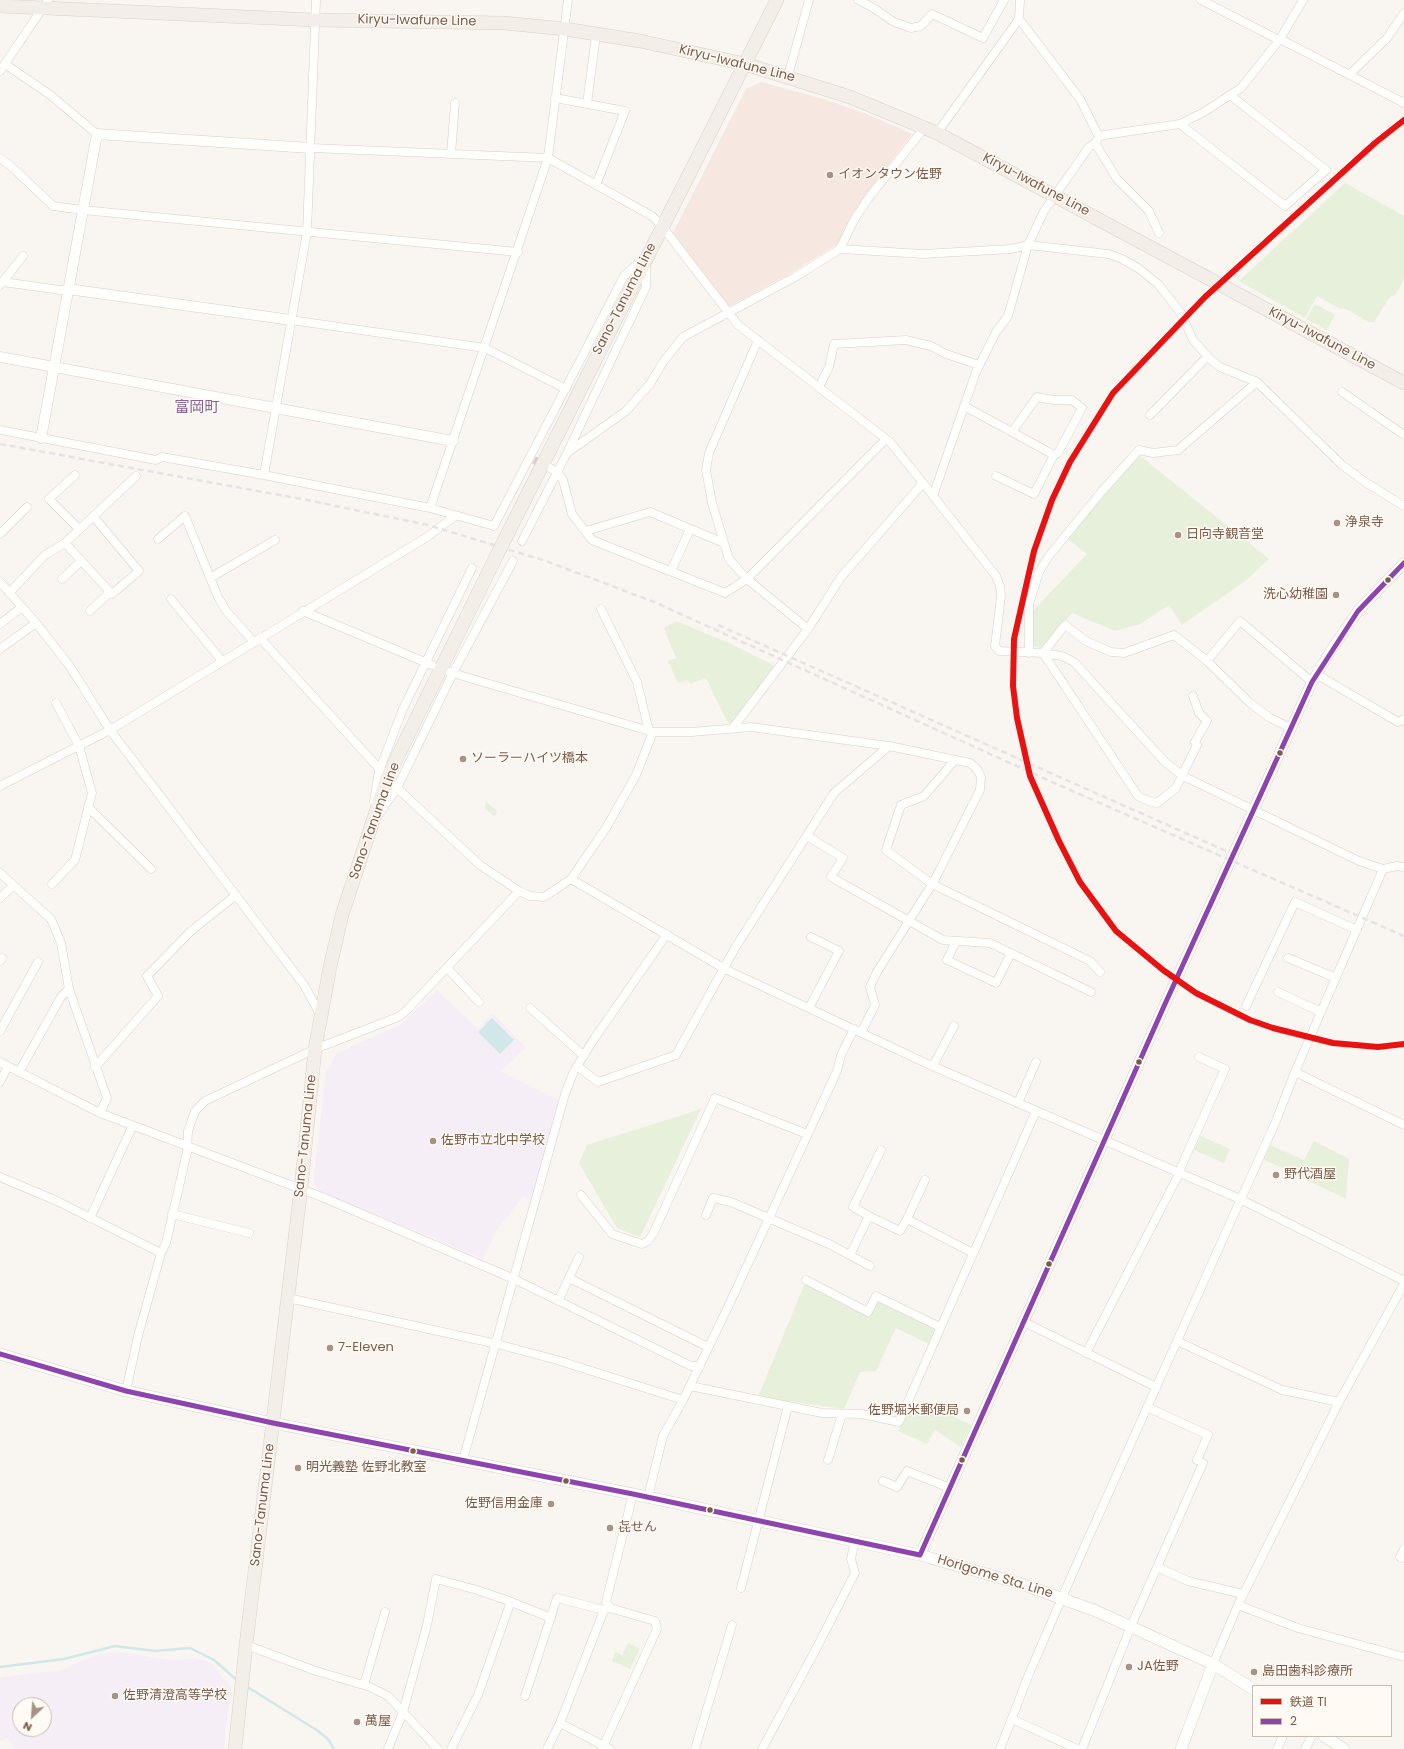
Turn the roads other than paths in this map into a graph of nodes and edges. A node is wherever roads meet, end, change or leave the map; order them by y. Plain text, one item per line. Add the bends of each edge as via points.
1 (316, 0) edge
2 (568, 0) edge
3 (777, 0) edge
4 (809, 0) edge
5 (858, 0) edge
6 (1004, 0) edge
7 (1020, 0) edge
8 (1303, 0) edge
9 (1205, 1) edge
10 (46, 4) edge
11 (0, 6) edge
12 (1404, 13) edge
13 (1020, 19) junction
14 (315, 20) junction
15 (565, 29) junction
16 (596, 35) junction
17 (1279, 39) junction
18 (5, 64) junction
19 (745, 64) junction
20 (0, 72) edge
21 (1349, 75) junction
22 (788, 76) junction
23 (1230, 95) junction
24 (555, 98) junction
25 (456, 103) dead end
26 (1404, 103) edge
27 (587, 104) junction
28 (1180, 124) junction
29 (931, 130) junction
30 (97, 134) junction
31 (1097, 140) junction
32 (311, 148) junction
33 (451, 154) junction
34 (0, 158) edge
35 (548, 158) junction
36 (596, 185) junction
37 (1055, 195) junction
38 (83, 210) junction
39 (662, 226) junction
40 (307, 232) junction
41 (1159, 233) dead end
42 (1028, 245) junction
43 (840, 248) junction
44 (518, 252) junction
45 (24, 256) dead end
46 (646, 257) junction
47 (1, 283) edge
48 (68, 289) junction
49 (727, 312) junction
50 (291, 320) junction
51 (758, 340) junction
52 (485, 348) junction
53 (0, 357) edge
54 (1207, 357) junction
55 (979, 364) junction
56 (54, 367) junction
57 (1257, 382) junction
58 (1404, 383) edge
59 (820, 387) junction
60 (566, 389) junction
61 (1342, 392) dead end
62 (964, 406) junction
63 (275, 408) junction
64 (1150, 415) dead end
65 (0, 430) edge
66 (1012, 432) junction
67 (1404, 436) edge
68 (41, 438) junction
69 (886, 439) junction
70 (453, 441) junction
71 (567, 453) junction
72 (1054, 455) junction
73 (553, 470) junction
74 (75, 475) dead end
75 (264, 475) junction
76 (136, 476) dead end
77 (996, 476) dead end
78 (923, 483) junction
79 (933, 496) junction
80 (1404, 506) edge
81 (27, 507) dead end
82 (430, 508) junction
83 (93, 516) junction
84 (455, 516) junction
85 (79, 529) junction
86 (690, 529) junction
87 (586, 531) junction
88 (0, 534) edge
89 (158, 539) dead end
90 (275, 540) dead end
91 (522, 540) dead end
92 (65, 543) junction
93 (724, 543) junction
94 (81, 561) junction
95 (513, 561) dead end
96 (1404, 563) edge
97 (472, 568) dead end
98 (671, 571) junction
99 (210, 578) junction
100 (62, 579) dead end
101 (747, 579) junction
102 (0, 582) edge
103 (10, 592) junction
104 (110, 592) junction
105 (170, 599) dead end
106 (22, 607) junction
107 (601, 609) dead end
108 (90, 611) dead end
109 (304, 611) junction
110 (36, 623) junction
111 (0, 624) edge
112 (808, 629) junction
113 (257, 640) junction
114 (0, 649) edge
115 (1029, 653) junction
116 (1043, 653) junction
117 (222, 661) junction
118 (1207, 661) junction
119 (429, 664) junction
120 (451, 673) junction
121 (1314, 678) junction
122 (1193, 696) dead end
123 (56, 703) dead end
124 (1404, 718) edge
125 (1291, 728) junction
126 (732, 729) junction
127 (110, 730) junction
128 (651, 731) junction
129 (79, 746) junction
130 (889, 746) junction
131 (956, 760) junction
132 (383, 774) junction
133 (1182, 776) junction
134 (0, 786) edge
135 (397, 788) junction
136 (88, 807) junction
137 (1253, 810) junction
138 (371, 824) junction
139 (807, 836) junction
140 (1404, 868) edge
141 (151, 869) dead end
142 (1383, 869) junction
143 (0, 874) edge
144 (571, 879) junction
145 (52, 884) dead end
146 (932, 884) junction
147 (13, 886) junction
148 (519, 891) junction
149 (236, 895) junction
150 (0, 898) edge
151 (909, 920) junction
152 (1357, 930) junction
153 (667, 934) junction
154 (811, 937) dead end
155 (956, 941) junction
156 (1011, 953) junction
157 (1288, 958) dead end
158 (38, 962) dead end
159 (447, 968) junction
160 (725, 969) junction
161 (1100, 972) dead end
162 (1336, 978) junction
163 (69, 989) junction
164 (1091, 992) dead end
165 (1278, 992) dead end
166 (479, 1002) dead end
167 (1246, 1006) dead end
168 (530, 1008) dead end
169 (809, 1008) junction
170 (1321, 1012) junction
171 (321, 1016) junction
172 (954, 1026) dead end
173 (857, 1030) junction
174 (0, 1031) edge
175 (314, 1050) junction
176 (584, 1056) junction
177 (1199, 1057) dead end
178 (0, 1062) edge
179 (1036, 1062) dead end
180 (8, 1066) junction
181 (577, 1066) junction
182 (933, 1066) junction
183 (95, 1067) junction
184 (19, 1072) junction
185 (1295, 1072) junction
186 (0, 1082) edge
187 (1018, 1103) junction
188 (1036, 1111) junction
189 (100, 1114) junction
190 (1404, 1125) edge
191 (132, 1127) junction
192 (807, 1134) junction
193 (1105, 1139) junction
194 (186, 1146) junction
195 (881, 1150) dead end
196 (1180, 1172) junction
197 (0, 1177) edge
198 (925, 1180) dead end
199 (301, 1188) junction
200 (581, 1195) dead end
201 (1240, 1199) junction
202 (172, 1214) junction
203 (706, 1215) dead end
204 (869, 1216) junction
205 (90, 1218) junction
206 (769, 1218) junction
207 (907, 1219) junction
208 (249, 1233) dead end
209 (161, 1253) junction
210 (973, 1253) junction
211 (850, 1255) junction
212 (579, 1257) dead end
213 (870, 1266) dead end
214 (514, 1278) junction
215 (569, 1278) junction
216 (806, 1280) dead end
217 (1404, 1281) edge
218 (1404, 1284) edge
219 (288, 1298) junction
220 (558, 1301) junction
221 (1024, 1322) junction
222 (940, 1327) junction
223 (1177, 1341) junction
224 (497, 1344) junction
225 (708, 1347) junction
226 (1086, 1353) junction
227 (0, 1354) edge
228 (700, 1366) junction
229 (690, 1386) junction
230 (1156, 1387) junction
231 (126, 1391) junction
232 (683, 1400) junction
233 (1339, 1402) junction
234 (788, 1406) junction
235 (1147, 1407) junction
236 (842, 1414) junction
237 (273, 1424) junction
238 (464, 1460) junction
239 (828, 1460) dead end
240 (883, 1481) dead end
241 (950, 1488) junction
242 (633, 1494) junction
243 (648, 1497) junction
244 (758, 1520) junction
245 (855, 1540) junction
246 (1404, 1549) edge
247 (920, 1554) junction
248 (1404, 1558) edge
249 (1157, 1567) junction
250 (741, 1588) dead end
251 (1243, 1594) junction
252 (1062, 1598) junction
253 (508, 1601) junction
254 (1238, 1605) junction
255 (607, 1609) junction
256 (385, 1612) dead end
257 (551, 1618) junction
258 (732, 1625) dead end
259 (1130, 1626) junction
260 (246, 1645) junction
261 (1404, 1657) edge
262 (1213, 1664) junction
263 (364, 1685) junction
264 (1252, 1688) edge
265 (525, 1696) dead end
266 (403, 1712) junction
267 (1012, 1719) junction
268 (560, 1723) junction
269 (1283, 1737) edge
270 (1311, 1737) edge
271 (1326, 1737) edge
272 (605, 1748) edge
273 (235, 1749) edge
274 (388, 1749) edge
275 (438, 1749) edge
276 (451, 1749) edge
277 (548, 1749) edge
278 (695, 1749) edge
279 (762, 1749) edge
280 (1000, 1749) edge
281 (1077, 1749) edge
282 (1082, 1749) edge
283 (1181, 1749) edge
284 (1277, 1749) edge
285 (1305, 1749) edge
286 (1344, 1749) edge

1 - 14 street
2 - 15 street
3 - 19 main road, Sano-Tanuma Line
4 - 22 street
5 - 6 street via 894,22 911,28 921,26 932,14 983,38
7 - 13 street
8 - 17 street
9 - 17 street
10 - 11 main road, Kiryu-Iwafune Line
10 - 14 main road, Kiryu-Iwafune Line
10 - 18 street
12 - 21 street via 1387,38
13 - 29 street
13 - 31 street via 1080,99
14 - 15 main road, Kiryu-Iwafune Line via 465,21
14 - 32 street
15 - 16 main road, Kiryu-Iwafune Line
15 - 24 street
16 - 19 main road, Kiryu-Iwafune Line via 674,48
16 - 27 street
17 - 21 street
17 - 23 street via 1241,88
18 - 20 street
18 - 30 street via 49,94
19 - 22 main road, Kiryu-Iwafune Line
19 - 39 main road, Sano-Tanuma Line
21 - 26 street
22 - 29 main road, Kiryu-Iwafune Line via 850,97
23 - 28 street
23 - 28 street via 1326,170 1285,206
24 - 27 street
24 - 35 street
25 - 33 street
27 - 36 street via 625,111
28 - 31 street via 1104,135
29 - 37 main road, Kiryu-Iwafune Line
29 - 43 street via 870,196
30 - 32 street
30 - 38 street
31 - 37 street via 1089,147
31 - 41 street via 1117,179 1149,211
32 - 33 street
32 - 40 street
33 - 35 street
34 - 38 street via 53,206
35 - 36 street
35 - 44 street
36 - 39 street via 652,216
37 - 42 street via 1044,211
37 - 58 main road, Kiryu-Iwafune Line
38 - 40 street
38 - 48 street
39 - 46 main road, Sano-Tanuma Line
39 - 49 street
40 - 44 street
40 - 50 street
42 - 43 street via 1011,249 923,254
42 - 54 street via 1108,254 1130,263 1158,284 1180,313 1193,340
42 - 55 street via 1008,316
43 - 49 street via 795,277
44 - 52 street
45 - 47 street
46 - 60 street via 624,276
46 - 71 street via 646,286
46 - 132 main road, Sano-Tanuma Line, bridge
47 - 48 street
48 - 50 street
48 - 56 street
49 - 51 street via 738,325
49 - 71 street via 683,337 663,362 650,384 626,411
50 - 52 street
50 - 63 street
51 - 59 street
51 - 93 street via 709,453 706,470 712,503
52 - 60 street
52 - 70 street
53 - 56 street
54 - 57 street via 1220,367
54 - 64 street
55 - 59 street via 906,340 834,344 829,367
55 - 62 street
56 - 63 street
56 - 68 street
57 - 80 street via 1342,465
57 - 115 street via 1178,450 1153,453 1139,450 1102,491 1048,557 1039,572 1030,604
59 - 69 street
60 - 84 street via 532,459 494,526
61 - 67 street
62 - 66 street
62 - 79 street
63 - 70 street
63 - 75 street
65 - 68 street
66 - 72 street
66 - 72 street via 1037,397 1072,400 1082,408 1058,453
68 - 75 street via 156,460 162,457
69 - 78 street
69 - 101 street
70 - 82 street
71 - 73 street
72 - 77 street via 1034,494
73 - 87 street via 563,480 572,514
73 - 91 street
74 - 85 street via 49,499
75 - 82 street
76 - 83 street
78 - 79 street
78 - 112 street via 841,577
79 - 115 street via 996,576 1001,596 995,646 999,652
81 - 88 street
82 - 84 street
83 - 85 street
83 - 104 street via 139,571 112,594
84 - 109 street via 427,537
85 - 92 street
86 - 87 street via 650,512
86 - 93 street
86 - 98 street
87 - 98 street via 592,540
89 - 99 street via 185,516
90 - 99 street
92 - 94 street
92 - 103 street via 45,555
93 - 101 street via 729,559
94 - 100 street
94 - 104 street
95 - 120 street
96 - 121 street via 1358,611
97 - 119 street
98 - 101 street via 725,593
99 - 113 street via 227,612
101 - 112 street
102 - 103 street
103 - 106 street
104 - 108 street
105 - 117 street
106 - 110 street
106 - 111 street
107 - 128 street via 636,682
109 - 113 street
109 - 119 street
110 - 114 street
110 - 127 street via 69,665
112 - 126 street
113 - 117 street
113 - 132 street
115 - 116 street
116 - 118 street via 1065,625 1086,641 1111,652 1124,653 1174,635
116 - 133 street via 1062,656 1074,662 1165,762
116 - 133 street via 1138,796 1157,802 1176,788
117 - 127 street
118 - 121 street via 1240,622
118 - 125 street via 1250,703 1270,718
119 - 132 street via 403,709
120 - 128 street
120 - 135 street
121 - 124 street via 1398,722
121 - 125 street
122 - 133 street via 1199,713 1207,721 1195,742 1197,745
123 - 129 street
125 - 137 street
126 - 128 street
126 - 130 street via 751,727
127 - 129 street
127 - 149 street
128 - 144 street via 636,774 606,828
129 - 134 street
129 - 136 street via 92,794
130 - 131 street
130 - 139 street via 834,793
131 - 146 street via 970,763 977,769 981,777 980,790
131 - 146 street via 924,796 901,805 886,850
132 - 135 street
132 - 138 main road, Sano-Tanuma Line
133 - 137 street
135 - 138 street
135 - 148 street via 480,865
136 - 141 street
136 - 145 street via 75,860
137 - 142 street via 1359,861
137 - 193 street
138 - 171 main road, Sano-Tanuma Line via 342,915
139 - 151 street via 844,858 831,877
139 - 160 street via 735,948
140 - 142 street via 1397,866
142 - 152 street
143 - 147 street
144 - 148 street via 544,897 530,896
144 - 153 street
146 - 151 street
146 - 161 street via 1090,961
147 - 150 street
147 - 163 street via 51,919 61,942
148 - 159 street
149 - 171 street via 304,985
149 - 183 street via 190,931 147,976 158,996
151 - 155 street via 943,940
151 - 173 street via 875,977 870,988 875,1004 863,1029
152 - 162 street
152 - 167 street via 1295,902
153 - 160 street
153 - 176 street
154 - 169 street via 839,951
155 - 156 street via 990,943
155 - 156 street via 948,960 996,983
156 - 164 street
157 - 162 street
158 - 174 street
159 - 166 street
159 - 175 street via 406,1012
160 - 169 street
160 - 181 street via 676,1055 598,1082
162 - 170 street
163 - 183 street
163 - 184 street via 61,997
165 - 170 street
168 - 176 street
169 - 173 street
170 - 185 street
171 - 175 main road, Sano-Tanuma Line
172 - 182 street
173 - 182 street
173 - 192 street via 841,1055 837,1071
175 - 194 street via 205,1101 195,1111
175 - 199 main road, Sano-Tanuma Line
176 - 181 street
177 - 196 street via 1225,1069
178 - 180 street
179 - 187 street
180 - 184 street
180 - 186 street
181 - 214 street via 565,1094
182 - 187 street
183 - 189 street via 107,1098
184 - 189 street
185 - 190 street
185 - 201 street via 1276,1121
187 - 188 street
188 - 193 street
188 - 210 street
189 - 191 street
191 - 194 street
191 - 205 street
192 - 200 street via 715,1098 653,1234 642,1244 612,1234
192 - 206 street
193 - 196 street
193 - 221 street
194 - 199 street
194 - 202 street via 187,1152
195 - 204 street via 853,1207
196 - 201 street
196 - 226 street
197 - 205 street
198 - 207 street
199 - 214 street
199 - 219 main road, Sano-Tanuma Line
201 - 217 street
201 - 223 street
202 - 208 street
202 - 209 street via 166,1243
203 - 206 street via 713,1198 731,1202
204 - 207 street via 900,1232
204 - 211 street
205 - 209 street
206 - 211 street
206 - 225 street
207 - 210 street
209 - 231 street
210 - 222 street
211 - 213 street
212 - 215 street
214 - 220 street
214 - 224 street
215 - 220 street
215 - 225 street
216 - 222 street via 868,1312 876,1296
218 - 233 street
219 - 224 street
219 - 237 main road, Sano-Tanuma Line
220 - 228 street via 691,1366
221 - 226 street
221 - 241 street
222 - 236 street via 899,1422 862,1414
223 - 230 street
223 - 233 street via 1282,1390
224 - 232 street
224 - 238 street
225 - 228 street
226 - 230 street
227 - 231 main road, Horigome Sta. Line
228 - 229 street
229 - 232 street
229 - 234 street
230 - 235 street
231 - 237 main road, Horigome Sta. Line
232 - 243 street via 663,1436
233 - 251 street
234 - 236 street
234 - 244 street
235 - 249 street via 1208,1435 1197,1460 1203,1463
235 - 252 street
236 - 239 street
237 - 238 main road, Horigome Sta. Line
237 - 260 main road, Sano-Tanuma Line
238 - 242 main road, Horigome Sta. Line
240 - 241 street via 897,1487 907,1471
241 - 247 street
242 - 243 main road, Horigome Sta. Line
242 - 255 street via 606,1602
243 - 244 main road, Horigome Sta. Line
244 - 245 main road, Horigome Sta. Line
244 - 250 street
245 - 247 main road, Horigome Sta. Line
245 - 279 street via 851,1559 855,1573
246 - 248 street via 1400,1557
247 - 252 main road, Horigome Sta. Line
249 - 251 street via 1188,1581
249 - 259 street
251 - 254 street
252 - 259 main road, Horigome Sta. Line
252 - 267 street
253 - 257 street
253 - 266 street via 436,1579 427,1625
253 - 276 street via 510,1606 478,1695
254 - 261 street via 1298,1628
254 - 262 street
255 - 257 street via 557,1598
255 - 268 street
255 - 272 street via 655,1621 657,1629
256 - 263 street
257 - 265 street
258 - 278 street
259 - 262 main road, Horigome Sta. Line
259 - 282 street
260 - 263 street via 316,1671
260 - 273 main road, Sano-Tanuma Line
262 - 264 main road, Horigome Sta. Line
262 - 283 main road
263 - 266 street via 388,1696
266 - 274 street
266 - 275 street
267 - 280 street
267 - 281 street
268 - 272 street
268 - 277 street
269 - 284 street
270 - 285 street
271 - 286 main road

